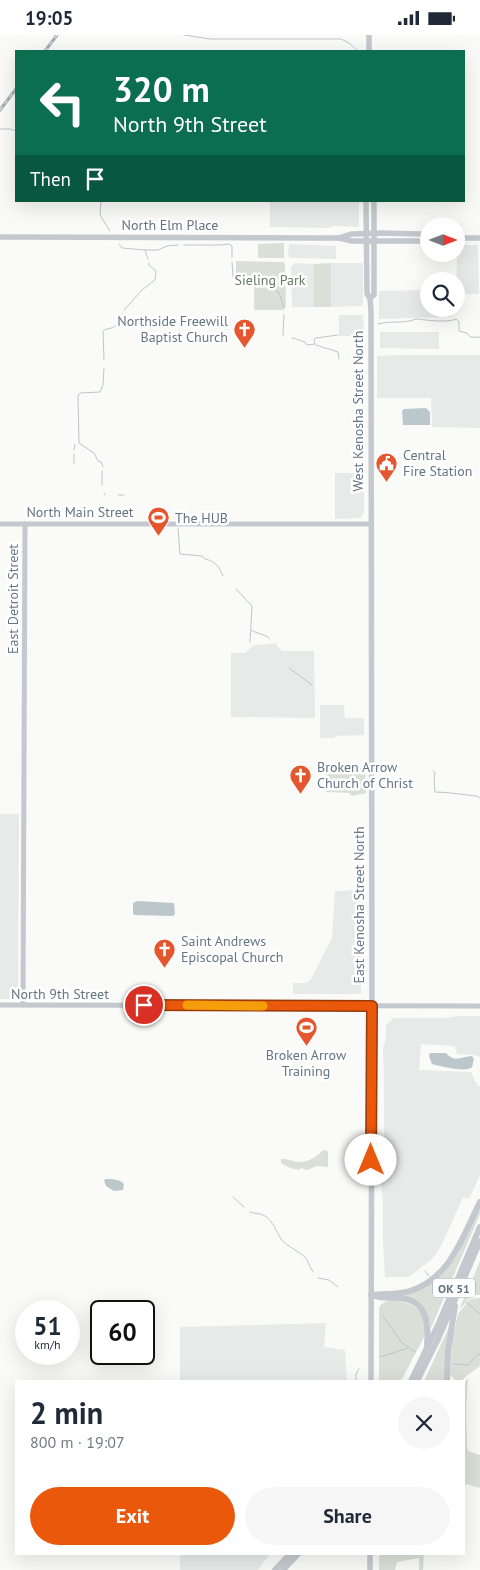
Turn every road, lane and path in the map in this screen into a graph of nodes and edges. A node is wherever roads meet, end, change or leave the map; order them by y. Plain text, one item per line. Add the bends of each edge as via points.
1 (369, 35) edge
2 (369, 50) edge
3 (366, 202) edge
4 (374, 202) edge
5 (366, 233) junction
6 (374, 233) junction
7 (420, 234) edge
8 (0, 237) edge
9 (340, 238) junction
10 (465, 238) edge
11 (480, 238) edge
12 (366, 241) junction
13 (374, 241) junction
14 (420, 241) edge
15 (370, 298) junction
16 (0, 524) edge
17 (24, 524) junction
18 (370, 524) junction
19 (0, 1005) edge
20 (23, 1005) junction
21 (372, 1006) junction
22 (480, 1006) edge
23 (480, 1202) edge
24 (480, 1227) edge
25 (480, 1241) edge
26 (371, 1295) junction
27 (456, 1297) junction
28 (427, 1349) junction
29 (371, 1380) edge
30 (412, 1380) edge
31 (418, 1380) edge
32 (447, 1380) edge
33 (289, 1555) edge
34 (297, 1555) edge
35 (370, 1555) edge
36 (275, 1570) edge
37 (283, 1570) edge
38 (370, 1570) edge

1 - 2 main road
3 - 5 main road, West Kenosha Street North
4 - 6 main road, West Kenosha Street North
5 - 6 main road, North Elm Place
5 - 9 main road, North Elm Place via 352,233
5 - 12 main road, West Kenosha Street North
6 - 7 main road, North Elm Place
6 - 13 main road, West Kenosha Street North
8 - 9 main road, North Elm Place
9 - 12 main road, North Elm Place
10 - 11 main road
12 - 13 main road, North Elm Place
12 - 15 main road, West Kenosha Street North via 367,294
13 - 14 main road, North Elm Place
13 - 15 main road, West Kenosha Street North via 374,295
15 - 18 main road, West Kenosha Street North
16 - 17 main road, North Main Street
17 - 18 main road, North Main Street
17 - 20 main road, East Detroit Street
18 - 21 main road, East Kenosha Street North
19 - 20 main road, North 9th Street
20 - 21 main road, North 9th Street
21 - 22 main road, North 9th Street
21 - 26 main road, East Kenosha Street North
23 - 26 highway via 449,1263 433,1280 410,1291
24 - 28 highway, OK 51
25 - 27 highway, OK 51
26 - 28 highway via 405,1299 420,1307 428,1325
26 - 29 main road, East Kenosha Street North
27 - 31 highway, OK 51
27 - 32 highway
28 - 30 highway, OK 51
33 - 36 highway
34 - 37 highway
35 - 38 main road

